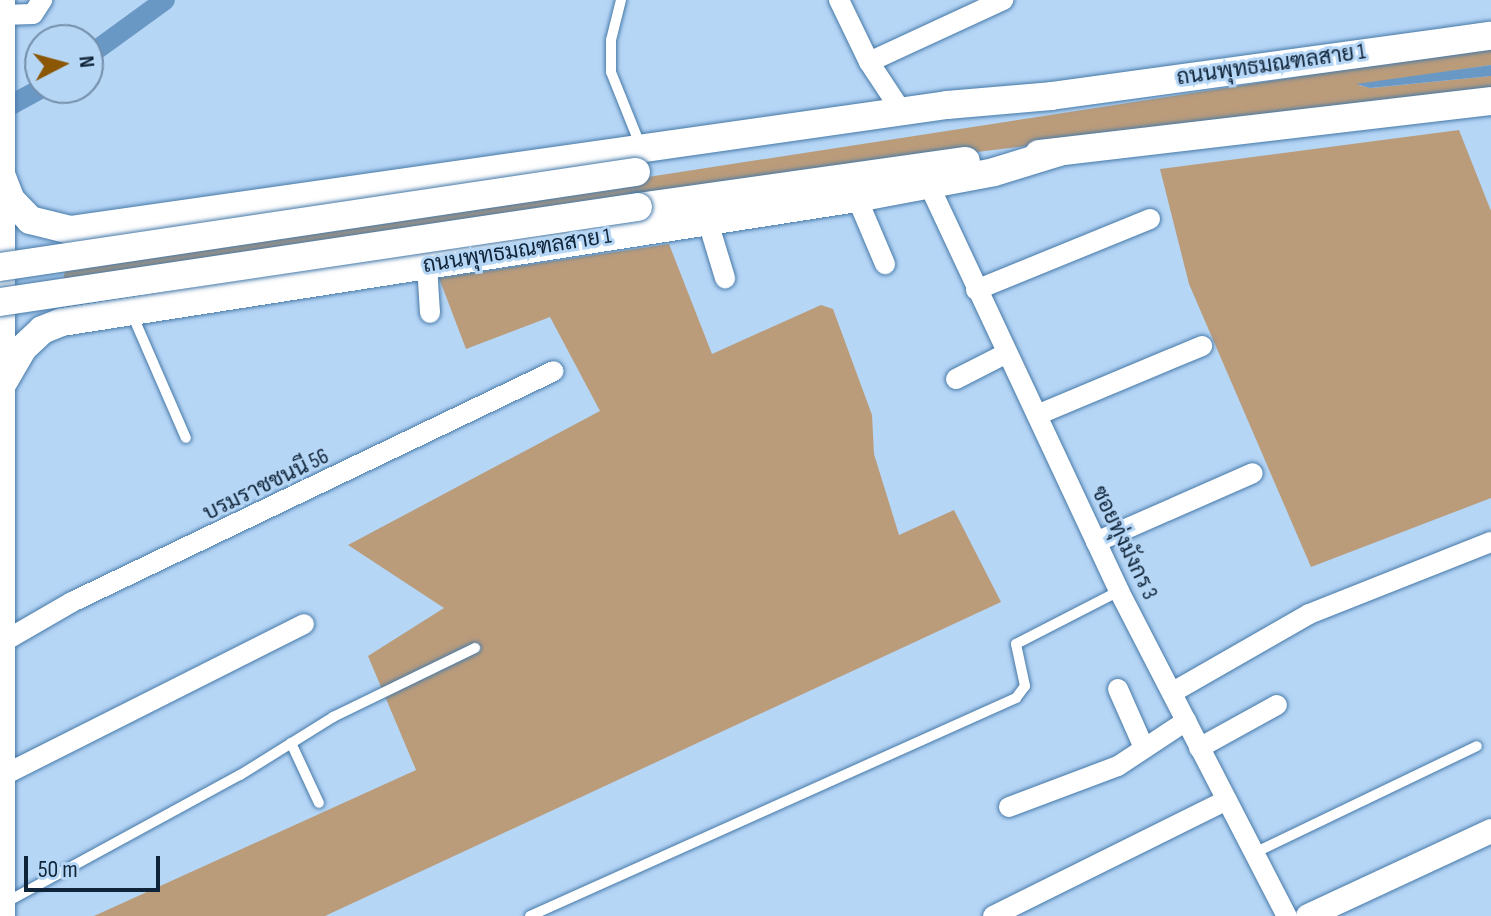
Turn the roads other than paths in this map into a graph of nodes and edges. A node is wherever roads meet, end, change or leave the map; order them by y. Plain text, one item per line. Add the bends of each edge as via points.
1 (42, 0) edge
2 (621, 0) edge
3 (839, 0) edge
4 (1003, 0) edge
5 (2, 8) edge
6 (1491, 36) edge
7 (869, 62) junction
8 (2, 89) edge
9 (1051, 96) junction
10 (1491, 101) edge
11 (902, 112) junction
12 (1059, 152) junction
13 (639, 162) junction
14 (2, 177) junction
15 (929, 185) junction
16 (857, 198) junction
17 (1150, 219) dead end
18 (708, 222) junction
19 (102, 226) junction
20 (885, 264) dead end
21 (427, 265) junction
22 (0, 267) edge
23 (725, 278) dead end
24 (976, 290) junction
25 (0, 302) edge
26 (430, 313) dead end
27 (121, 314) junction
28 (1202, 346) dead end
29 (1007, 353) junction
30 (554, 371) dead end
31 (956, 379) dead end
32 (1, 386) edge
33 (1037, 415) junction
34 (186, 438) dead end
35 (1253, 473) dead end
36 (1096, 542) junction
37 (1491, 542) edge
38 (1119, 591) junction
39 (304, 624) dead end
40 (1, 643) edge
41 (475, 648) dead end
42 (1118, 689) dead end
43 (1173, 692) junction
44 (1277, 705) dead end
45 (1186, 721) junction
46 (291, 743) junction
47 (1477, 746) dead end
48 (1144, 748) junction
49 (1199, 748) junction
50 (2, 776) edge
51 (1227, 800) junction
52 (319, 803) dead end
53 (1009, 807) dead end
54 (1491, 831) edge
55 (1254, 853) junction
56 (1, 911) edge
57 (530, 916) edge
58 (993, 916) edge
59 (1287, 916) edge
60 (1308, 916) edge

1 - 5 street via 33,14
2 - 13 lane via 611,40 611,72
3 - 7 street
4 - 7 street
5 - 8 main road
6 - 9 main road, ถนนพุทธมณฑลสาย 1
7 - 11 street
8 - 14 main road
9 - 11 main road, ถนนพุทธมณฑลสาย 1
9 - 13 main road, ถนนพุทธมณฑลสาย 1 via 930,124
10 - 12 main road, ถนนพุทธมณฑลสาย 1
11 - 13 main road, ถนนพุทธมณฑลสาย 1
12 - 15 main road, ถนนพุทธมณฑลสาย 1
12 - 25 main road, ถนนพุทธมณฑลสาย 1, bridge via 638,207
13 - 19 main road, ถนนพุทธมณฑลสาย 1
13 - 22 main road, ถนนพุทธมณฑลสาย 1, bridge
14 - 19 main road, ถนนพุทธมณฑลสาย 1 via 11,200 30,220 54,229
14 - 32 main road
15 - 16 main road, ถนนพุทธมณฑลสาย 1
15 - 24 street, ซอยทุ่งมังกร 3
16 - 18 main road, ถนนพุทธมณฑลสาย 1
16 - 20 street
17 - 24 street
18 - 21 main road, ถนนพุทธมณฑลสาย 1
18 - 23 street
19 - 27 main road via 54,255 50,282 65,311 83,317
21 - 26 street
21 - 27 main road, ถนนพุทธมณฑลสาย 1
24 - 29 street, ซอยทุ่งมังกร 3
27 - 32 main road, ถนนพุทธมณฑลสาย 1 via 42,330 23,348
27 - 34 lane
28 - 33 street
29 - 31 street
29 - 33 street, ซอยทุ่งมังกร 3
30 - 40 street, บรมราชชนนี 56 via 72,602
32 - 40 main road
33 - 36 street, ซอยทุ่งมังกร 3
35 - 36 street
36 - 38 street, ซอยทุ่งมังกร 3
37 - 43 street via 1309,614
38 - 43 street, ซอยทุ่งมังกร 3
38 - 57 lane via 1016,644 1025,686 1016,698
39 - 50 street
40 - 50 main road
41 - 46 lane
42 - 48 street
43 - 45 street, ซอยทุ่งมังกร 3
44 - 49 street
45 - 48 street
45 - 49 street, ซอยทุ่งมังกร 3
46 - 52 lane
46 - 56 lane
47 - 55 lane
48 - 53 street via 1097,776
49 - 51 street, ซอยทุ่งมังกร 3
50 - 56 main road
51 - 55 street, ซอยทุ่งมังกร 3
51 - 58 street
54 - 60 street
55 - 59 street, ซอยทุ่งมังกร 3

